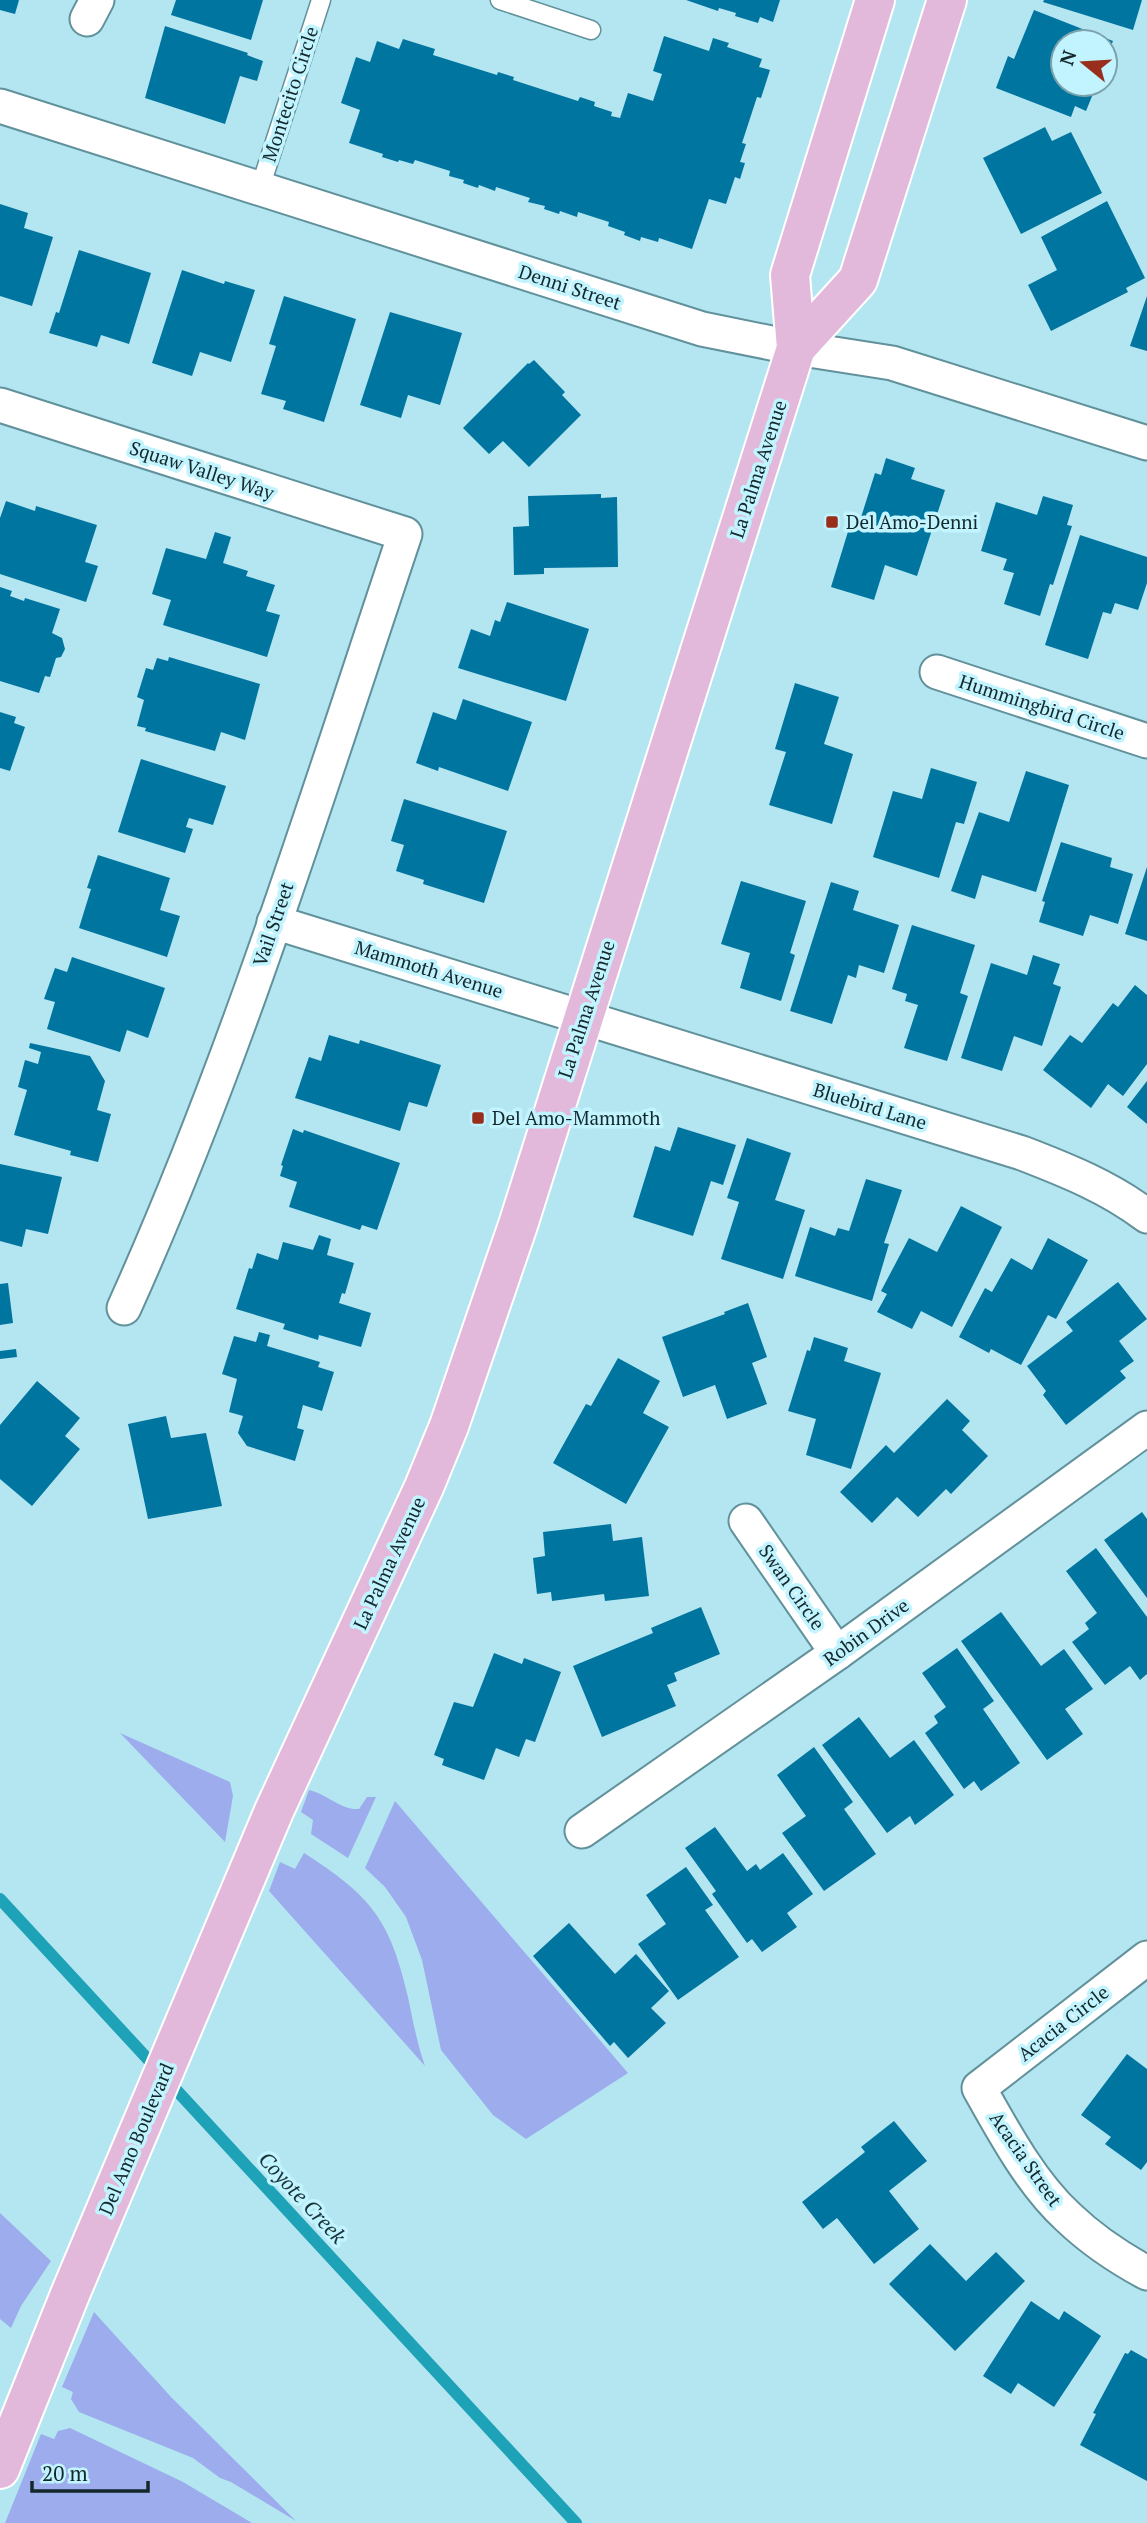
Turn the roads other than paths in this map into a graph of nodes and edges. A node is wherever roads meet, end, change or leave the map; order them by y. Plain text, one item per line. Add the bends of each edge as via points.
1 (321, 0) edge
2 (500, 0) edge
3 (875, 0) edge
4 (947, 0) edge
5 (591, 30) dead end
6 (0, 106) edge
7 (260, 188) junction
8 (796, 348) junction
9 (0, 405) edge
10 (1147, 443) edge
11 (405, 534) joint
12 (937, 673) dead end
13 (1147, 741) edge
14 (274, 922) junction
15 (584, 1017) junction
16 (1147, 1216) edge
17 (124, 1308) dead end
18 (1147, 1428) edge
19 (746, 1521) dead end
20 (837, 1653) junction
21 (274, 1811) joint
22 (582, 1831) dead end
23 (1147, 1958) edge
24 (979, 2088) joint
25 (1147, 2273) edge
26 (0, 2469) edge

1 - 7 lane, Montecito Circle
2 - 5 lane
3 - 8 main road, La Palma Avenue via 790,275
4 - 8 main road, La Palma Avenue via 858,279
6 - 7 street, Denni Street
7 - 8 street, Denni Street via 702,329
8 - 10 street, Denni Street via 892,363
8 - 15 main road, La Palma Avenue
9 - 11 street, Squaw Valley Way
11 - 14 street, Vail Street
12 - 13 street, Hummingbird Circle
14 - 15 street, Mammoth Avenue
14 - 17 street, Vail Street via 169,1208
15 - 16 street, Bluebird Lane via 1022,1153 1078,1175
15 - 21 main road, La Palma Avenue via 449,1426
18 - 20 street, Robin Drive
19 - 20 street, Swan Circle
20 - 22 street, Robin Drive
21 - 26 main road, Del Amo Boulevard
23 - 24 street, Acacia Circle
24 - 25 street, Acacia Street via 1027,2166 1067,2216

